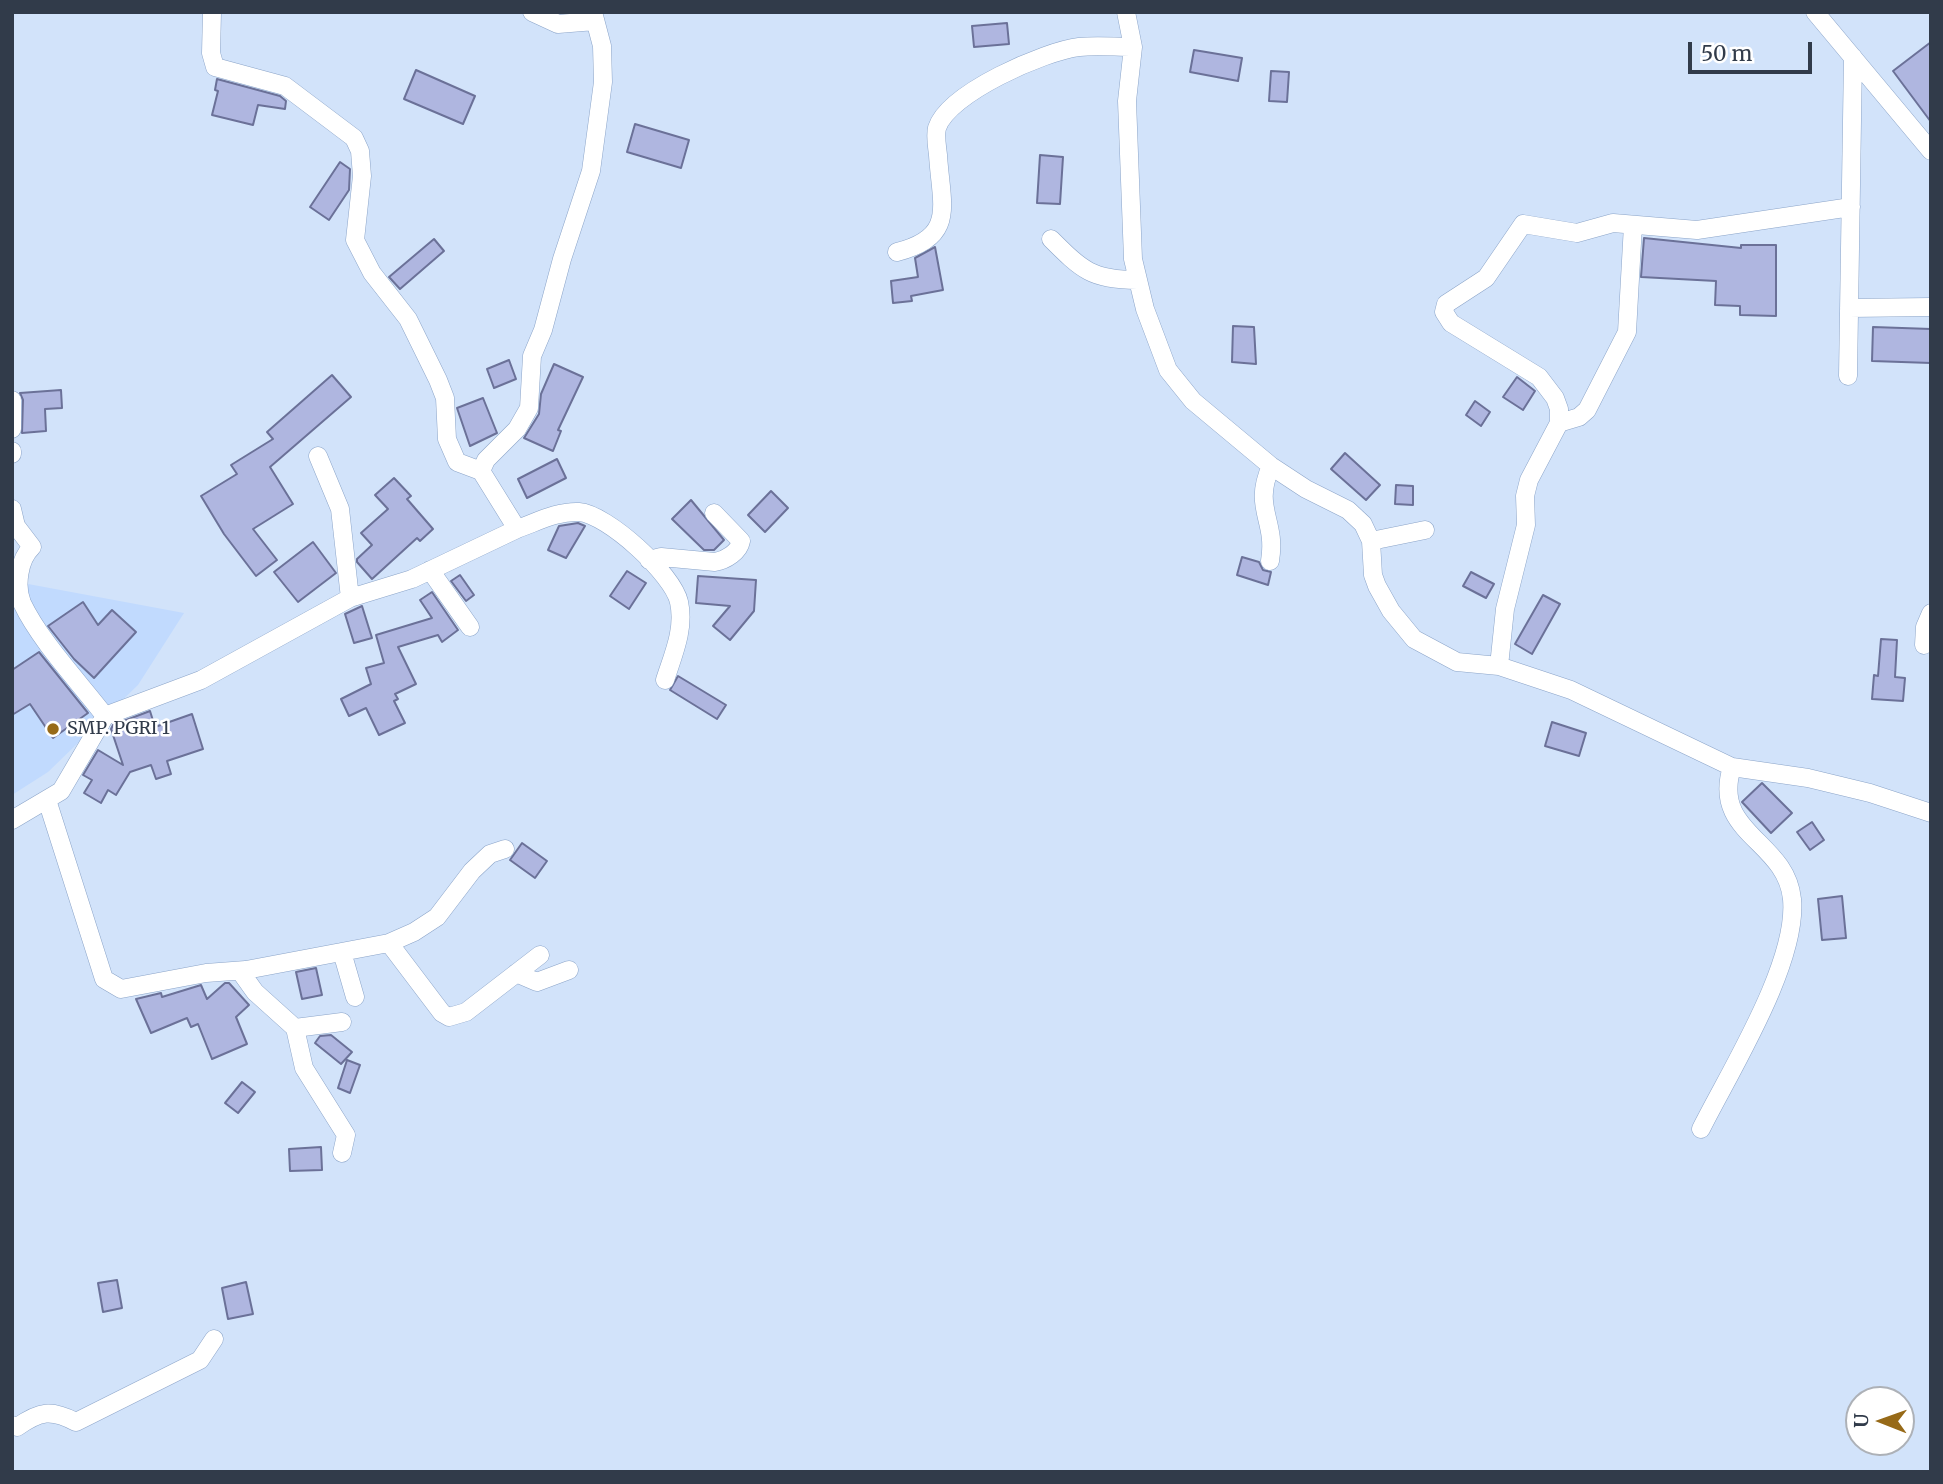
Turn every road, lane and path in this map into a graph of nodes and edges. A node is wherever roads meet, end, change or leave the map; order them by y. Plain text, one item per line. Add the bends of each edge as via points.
1 (212, 12) edge
2 (532, 12) edge
3 (1126, 12) edge
4 (1815, 12) edge
5 (594, 17) edge
6 (1133, 47) junction
7 (1853, 57) junction
8 (1931, 151) edge
9 (1852, 207) junction
10 (1633, 225) junction
11 (1051, 239) dead end
12 (897, 252) dead end
13 (1137, 280) junction
14 (1931, 307) edge
15 (1849, 308) junction
16 (1848, 376) dead end
17 (12, 400) edge
18 (1559, 423) junction
19 (12, 429) edge
20 (318, 456) dead end
21 (1271, 466) junction
22 (481, 471) junction
23 (12, 509) edge
24 (714, 513) dead end
25 (517, 529) junction
26 (1424, 530) dead end
27 (1371, 541) junction
28 (649, 560) junction
29 (1270, 561) dead end
30 (430, 570) junction
31 (349, 598) junction
32 (1931, 613) edge
33 (470, 627) dead end
34 (1924, 645) dead end
35 (1499, 666) junction
36 (665, 680) dead end
37 (105, 716) junction
38 (1732, 767) junction
39 (47, 800) junction
40 (1931, 813) edge
41 (12, 820) edge
42 (505, 849) dead end
43 (389, 943) junction
44 (342, 952) junction
45 (540, 955) dead end
46 (569, 970) dead end
47 (240, 971) junction
48 (516, 973) junction
49 (355, 998) dead end
50 (342, 1022) dead end
51 (295, 1028) junction
52 (1701, 1129) dead end
53 (342, 1153) dead end
54 (214, 1339) dead end
55 (12, 1425) edge

1 - 22 street via 215,67 285,86 354,138 362,176 355,240 372,273 408,319 438,380 445,398 447,439 457,462
2 - 5 street via 558,24
3 - 6 street
4 - 7 street
5 - 22 street via 602,46 603,82 592,171 532,356 529,408
6 - 12 street via 1066,50 1012,70 950,108 936,136 940,227 923,243
6 - 13 street via 1127,101
7 - 8 street
7 - 9 street
9 - 10 street via 1697,230
9 - 15 street
10 - 18 street via 1625,340 1587,410
10 - 18 street via 1613,223 1577,233 1522,224 1486,278 1444,306 1451,323 1539,377 1555,398
11 - 13 street via 1087,273 1111,280
13 - 21 street via 1158,347 1174,378 1193,401
14 - 15 street
15 - 16 street
17 - 19 street
18 - 35 street via 1525,496 1526,525 1505,609
20 - 31 street via 340,509
21 - 27 street via 1348,510 1363,524
21 - 29 street via 1261,496 1270,526
22 - 25 street
23 - 37 street via 16,526 32,547 19,576 21,600
24 - 28 street via 741,541 724,560 661,556
25 - 28 street via 554,515 594,515
25 - 30 street
26 - 27 street
27 - 35 street via 1377,586 1413,639 1457,662
28 - 36 street via 672,584 679,601 681,628
30 - 31 street
30 - 33 street
31 - 37 street via 201,680
32 - 34 street
35 - 38 street via 1571,690
37 - 39 street via 72,777
38 - 40 street via 1808,778
38 - 52 street via 1726,785 1730,810 1786,877 1792,899 1790,941
39 - 41 street
39 - 47 street via 106,983 121,989
42 - 43 street via 491,854 472,872 437,917
43 - 44 street
43 - 48 street via 449,1017 466,1012
44 - 47 street
44 - 49 street
45 - 48 street
46 - 48 street via 537,982
47 - 51 street
50 - 51 street
51 - 53 street via 304,1068 346,1135
54 - 55 street via 200,1360 76,1422 62,1415 37,1413 17,1427

